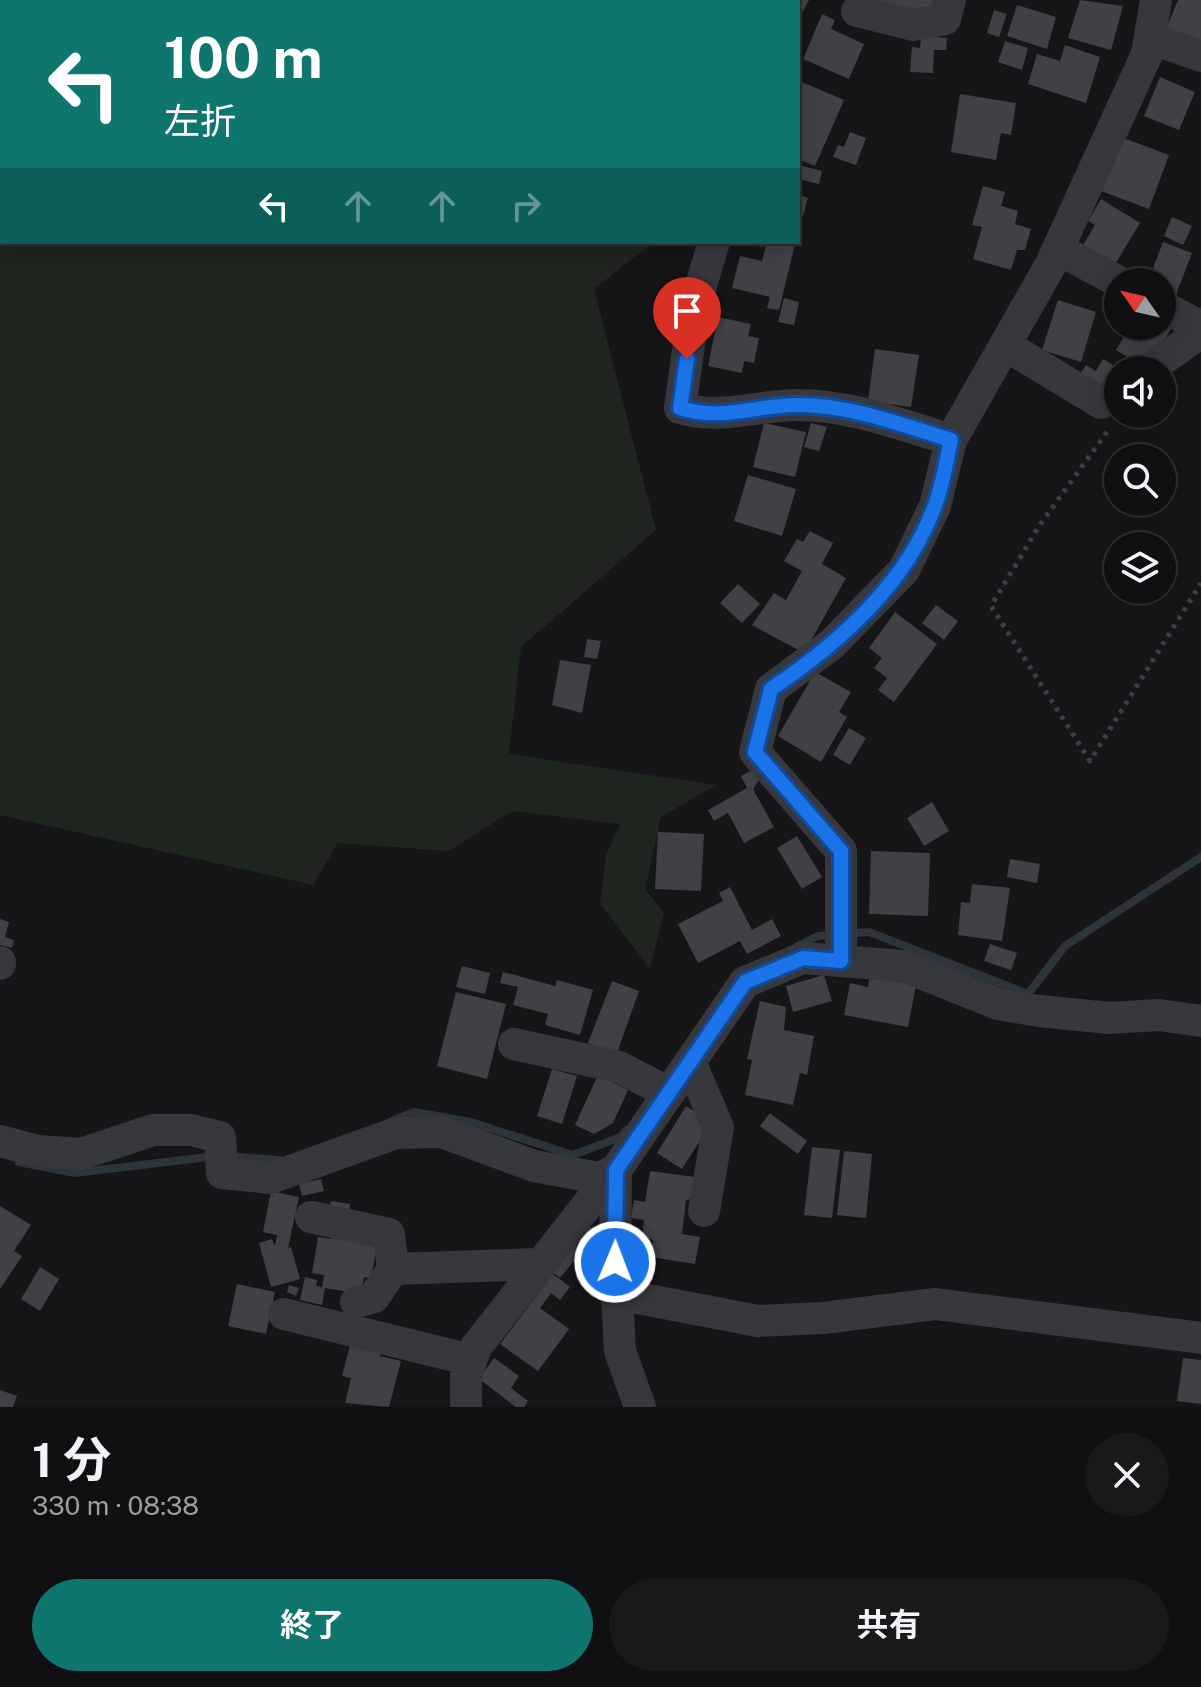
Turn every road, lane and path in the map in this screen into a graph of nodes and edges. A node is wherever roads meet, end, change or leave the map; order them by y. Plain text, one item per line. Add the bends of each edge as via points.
1 (950, 0) edge
2 (1153, 1) edge
3 (857, 11) dead end
4 (1150, 38) junction
5 (1201, 56) edge
6 (713, 244) edge
7 (1058, 249) junction
8 (1104, 274) edge
9 (1176, 315) edge
10 (1201, 330) edge
11 (1005, 345) junction
12 (1167, 356) edge
13 (1104, 394) edge
14 (1110, 428) edge
15 (951, 440) junction
16 (1201, 583) edge
17 (841, 957) junction
18 (1201, 1021) edge
19 (514, 1044) dead end
20 (690, 1062) junction
21 (659, 1088) junction
22 (0, 1141) edge
23 (608, 1174) junction
24 (704, 1211) dead end
25 (311, 1217) dead end
26 (540, 1264) junction
27 (393, 1269) junction
28 (617, 1294) junction
29 (356, 1302) dead end
30 (284, 1314) dead end
31 (1201, 1338) edge
32 (471, 1360) junction
33 (466, 1407) edge
34 (640, 1407) edge

1 - 3 street via 945,19 913,25
2 - 4 street
4 - 5 street
4 - 7 street
6 - 15 street via 694,309 680,408 706,416 797,405 870,415
7 - 8 street
7 - 11 street
9 - 10 street
10 - 12 street
11 - 13 street
11 - 15 street
14 - 16 path via 1039,526 991,606 1090,761
15 - 17 street via 935,506 904,570 832,644 771,689 755,752 841,851
17 - 18 street via 903,966 998,1004 1109,1018 1159,1015
17 - 20 street via 803,958 745,982
19 - 21 street via 619,1067
20 - 21 street
20 - 24 street via 718,1127
21 - 23 street
22 - 23 street via 81,1154 153,1130 191,1130 220,1137 222,1173 271,1178 396,1133 442,1132 534,1166
23 - 26 street
23 - 28 street
25 - 27 street via 389,1234
26 - 27 street
26 - 32 street
27 - 29 street via 374,1297
28 - 31 street via 758,1321 935,1304
28 - 34 street via 620,1351
30 - 32 street
32 - 33 street

